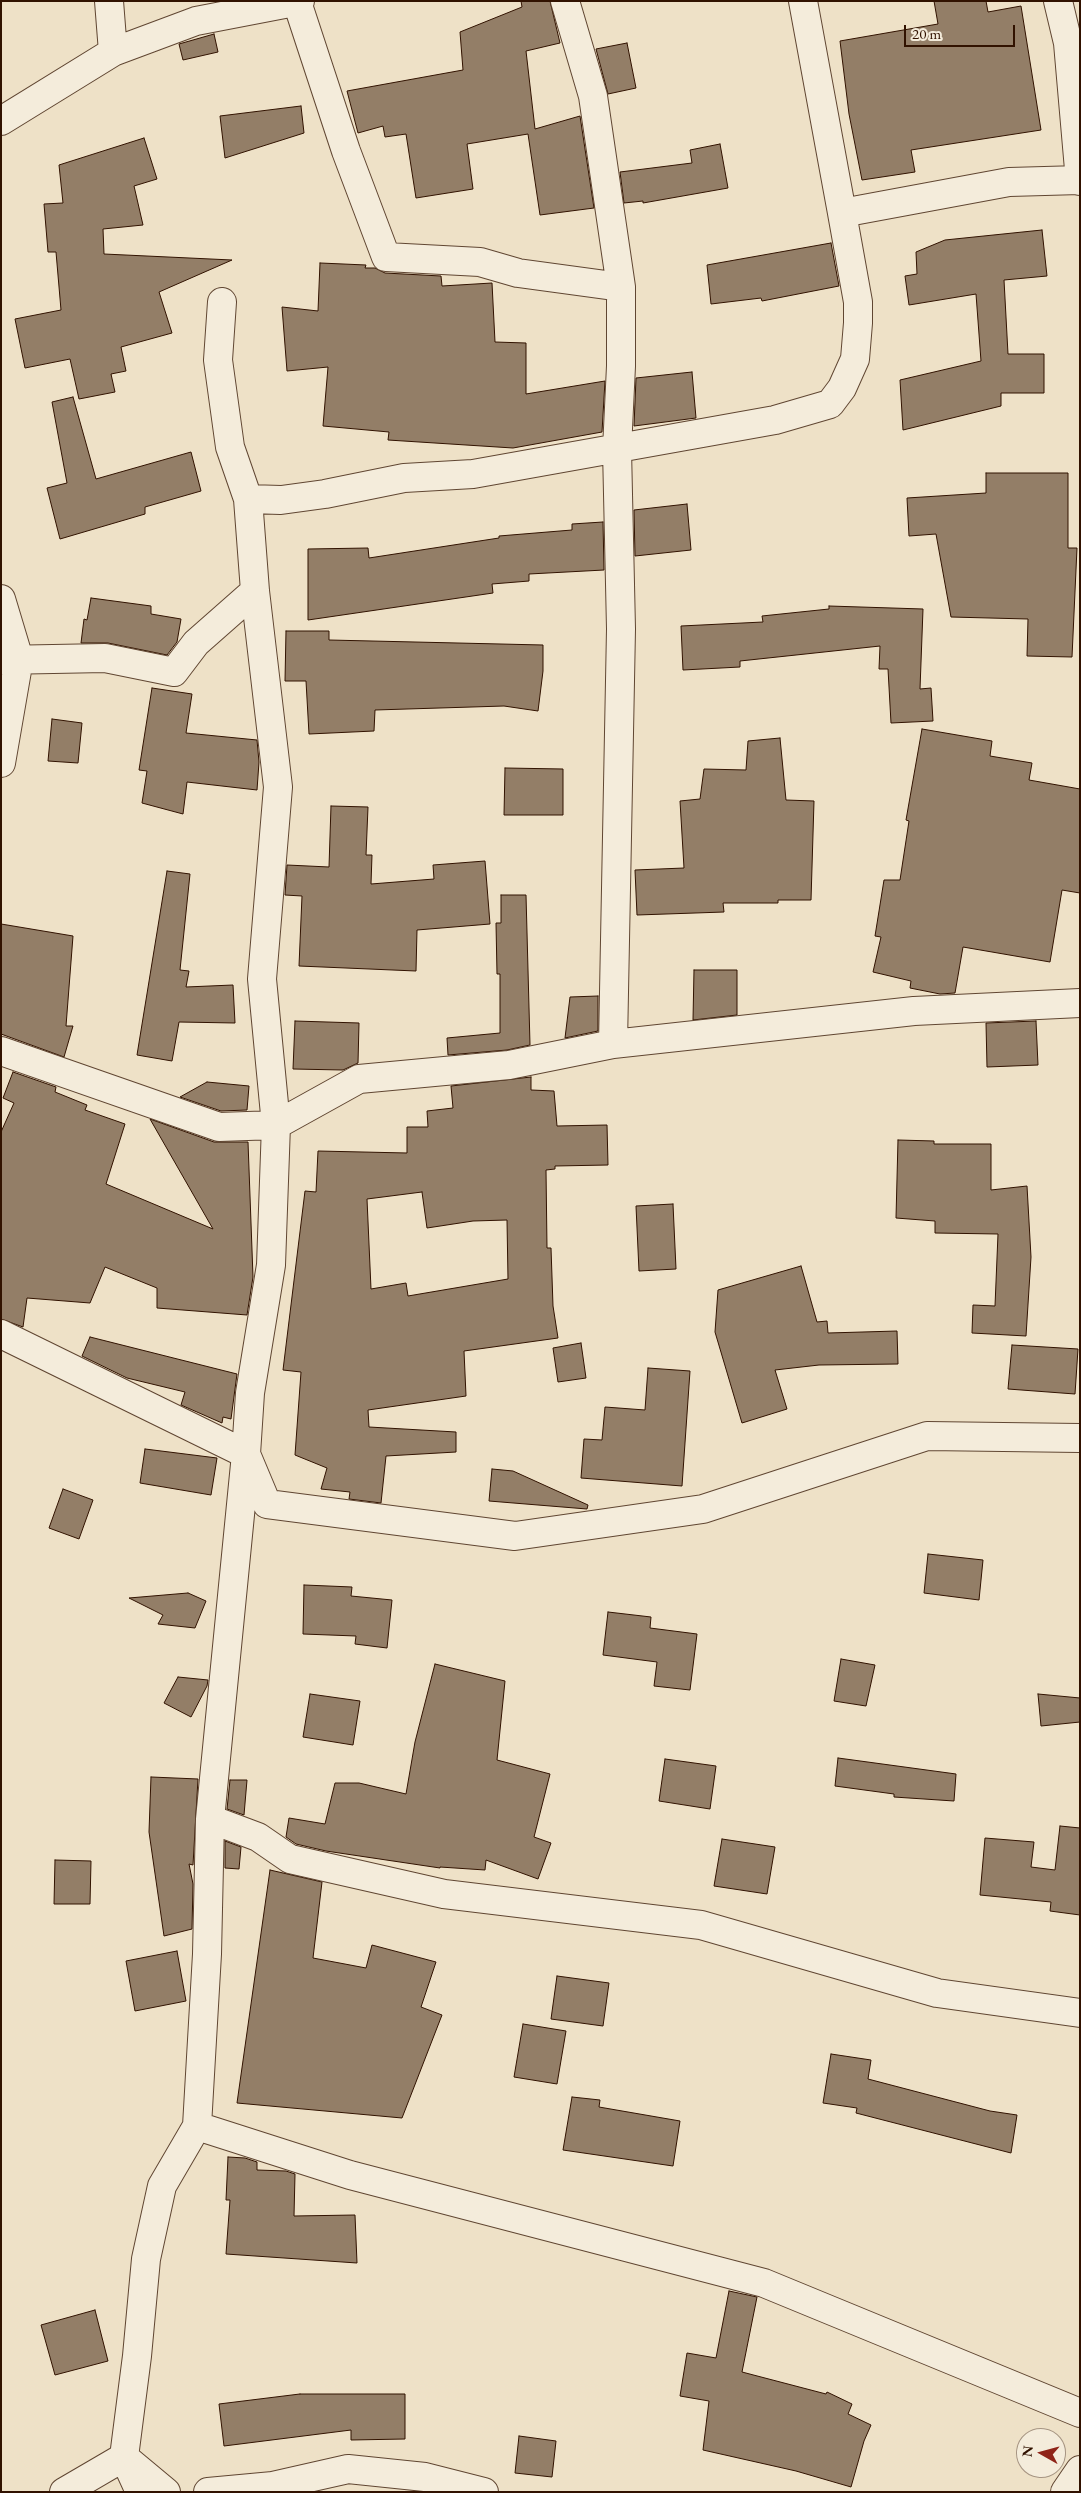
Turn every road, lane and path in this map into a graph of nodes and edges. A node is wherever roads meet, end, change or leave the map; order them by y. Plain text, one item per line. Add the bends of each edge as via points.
1 (109, 1) edge
2 (565, 1) edge
3 (802, 1) edge
4 (1058, 1) edge
5 (298, 2) edge
6 (113, 52) junction
7 (1, 121) edge
8 (1080, 181) edge
9 (842, 213) junction
10 (620, 287) junction
11 (222, 302) dead end
12 (617, 449) junction
13 (248, 499) junction
14 (255, 591) junction
15 (1, 599) edge
16 (10, 660) edge
17 (1, 763) edge
18 (1080, 1003) edge
19 (614, 1044) junction
20 (1, 1051) edge
21 (276, 1125) junction
22 (1, 1334) edge
23 (1080, 1438) edge
24 (246, 1454) junction
25 (210, 1819) junction
26 (1080, 2013) edge
27 (197, 2126) junction
28 (1080, 2413) edge
29 (124, 2457) junction
30 (1080, 2470) edge
31 (64, 2492) edge
32 (140, 2492) edge
33 (166, 2492) edge
34 (208, 2492) edge
35 (484, 2492) edge
36 (1065, 2492) edge

1 - 6 street
2 - 10 street via 593,96
3 - 9 street
4 - 8 street via 1068,43
5 - 6 street via 196,21
5 - 10 street via 346,150 386,257 480,262 518,273
6 - 7 street
8 - 9 street via 1009,182
9 - 12 street via 858,302 858,323 855,359 842,388 830,404 775,420
10 - 12 street
11 - 13 street via 219,370 230,447
12 - 13 street via 473,474 404,478 281,500
12 - 19 street via 621,629
13 - 14 street
14 - 16 street via 196,643 174,672 105,658
14 - 21 street via 278,787 262,980
15 - 16 street
16 - 17 street
18 - 19 street via 914,1010
19 - 21 street via 509,1065 359,1079
20 - 21 street via 219,1127
21 - 24 street via 271,1264 250,1393
22 - 24 street
23 - 24 street via 927,1436 703,1509 515,1536 267,1504
24 - 25 street
25 - 26 street via 258,1838 290,1859 444,1894 701,1925 937,1993
25 - 27 street via 207,1954
27 - 28 street via 350,2176 764,2283
27 - 29 street via 162,2186 146,2259
29 - 31 street
29 - 32 street
29 - 33 street
30 - 36 street
34 - 35 street via 273,2486 348,2469 425,2477

